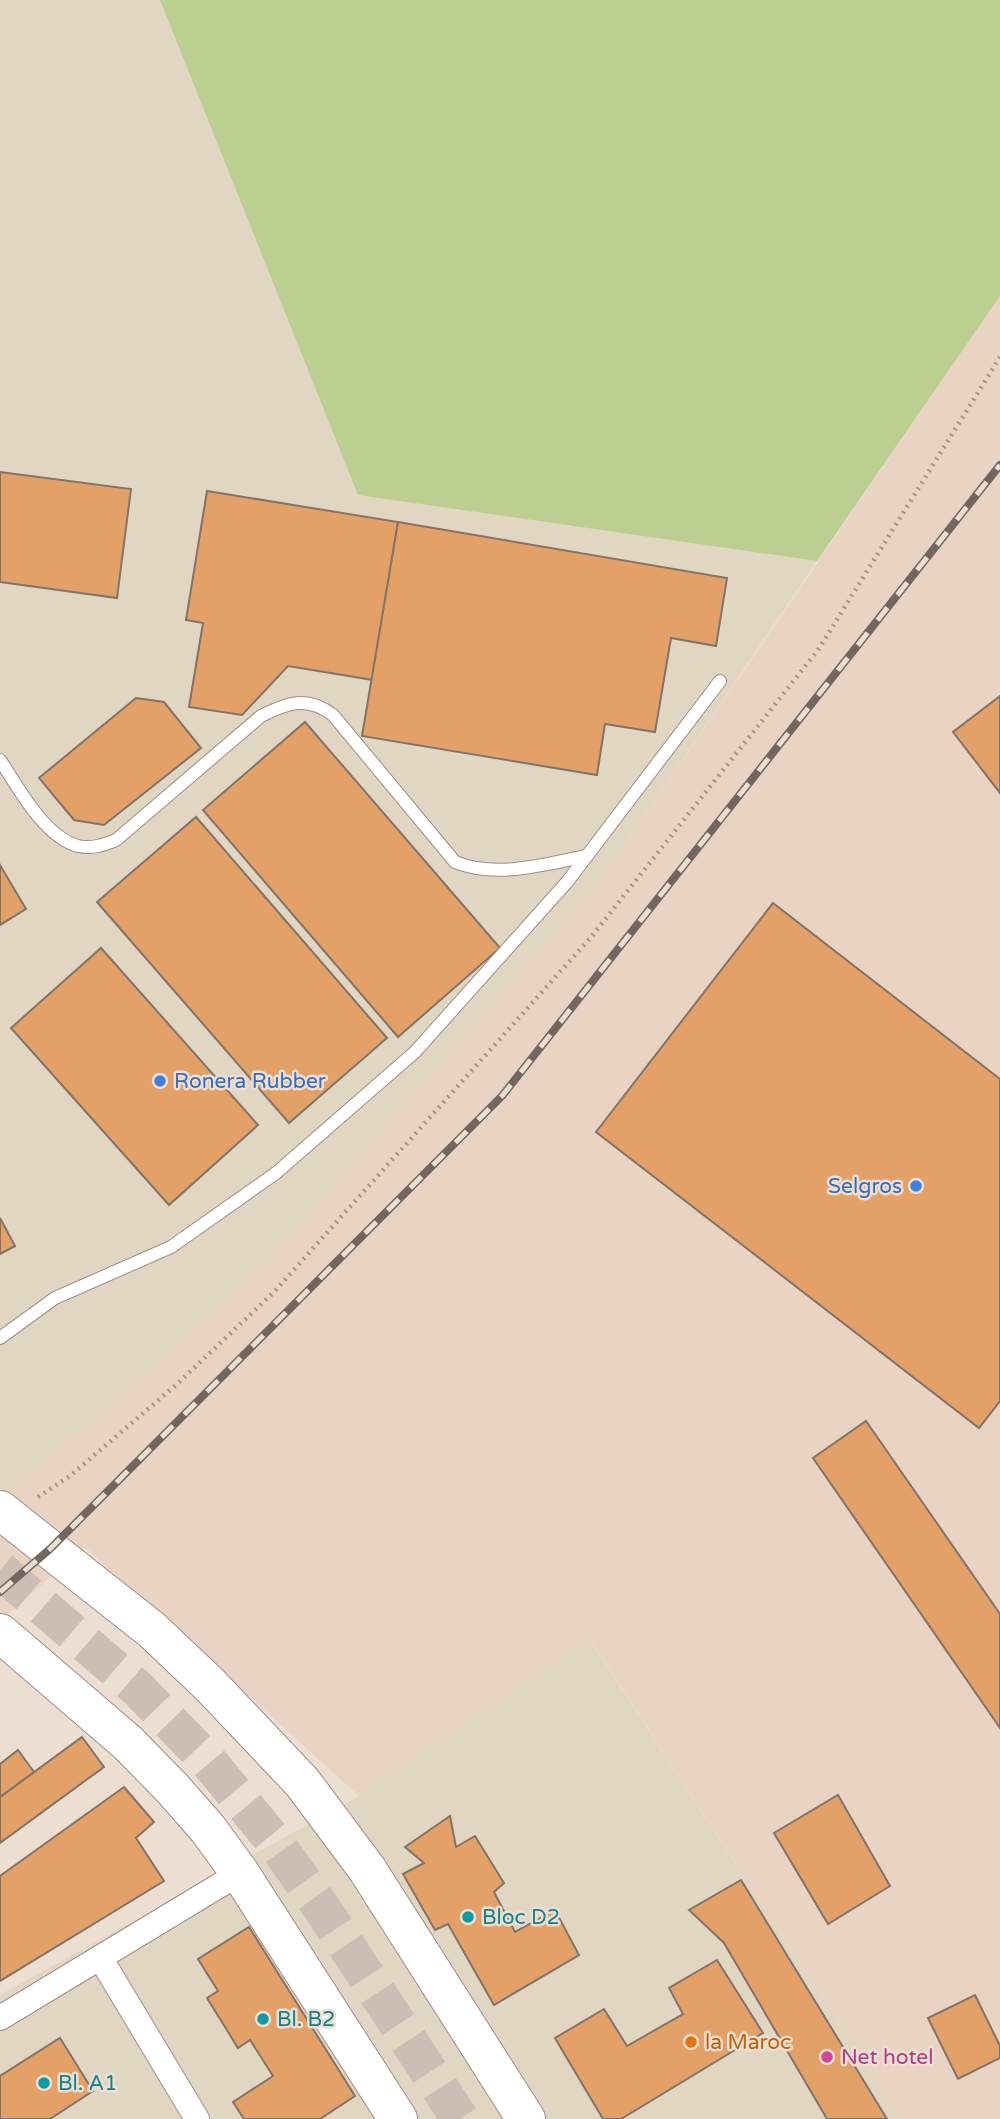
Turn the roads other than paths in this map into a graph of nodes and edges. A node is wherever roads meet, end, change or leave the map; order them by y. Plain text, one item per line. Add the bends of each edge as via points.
1 (720, 681) dead end
2 (0, 760) edge
3 (587, 856) junction
4 (0, 1338) edge
5 (4, 1513) edge
6 (4, 1642) edge
7 (240, 1873) junction
8 (101, 1959) junction
9 (0, 2018) edge
10 (197, 2119) edge
11 (398, 2119) edge
12 (526, 2119) edge

1 - 3 lane
2 - 3 lane via 36,813 59,836 77,845 98,847 116,840 261,716 284,704 310,704 333,715 455,862 494,870
3 - 4 lane via 415,1052 276,1173 171,1247 55,1298
5 - 12 highway via 152,1630 302,1782 367,1869
6 - 7 highway via 128,1743 199,1819
7 - 8 street
7 - 11 highway
8 - 9 street
8 - 10 street

